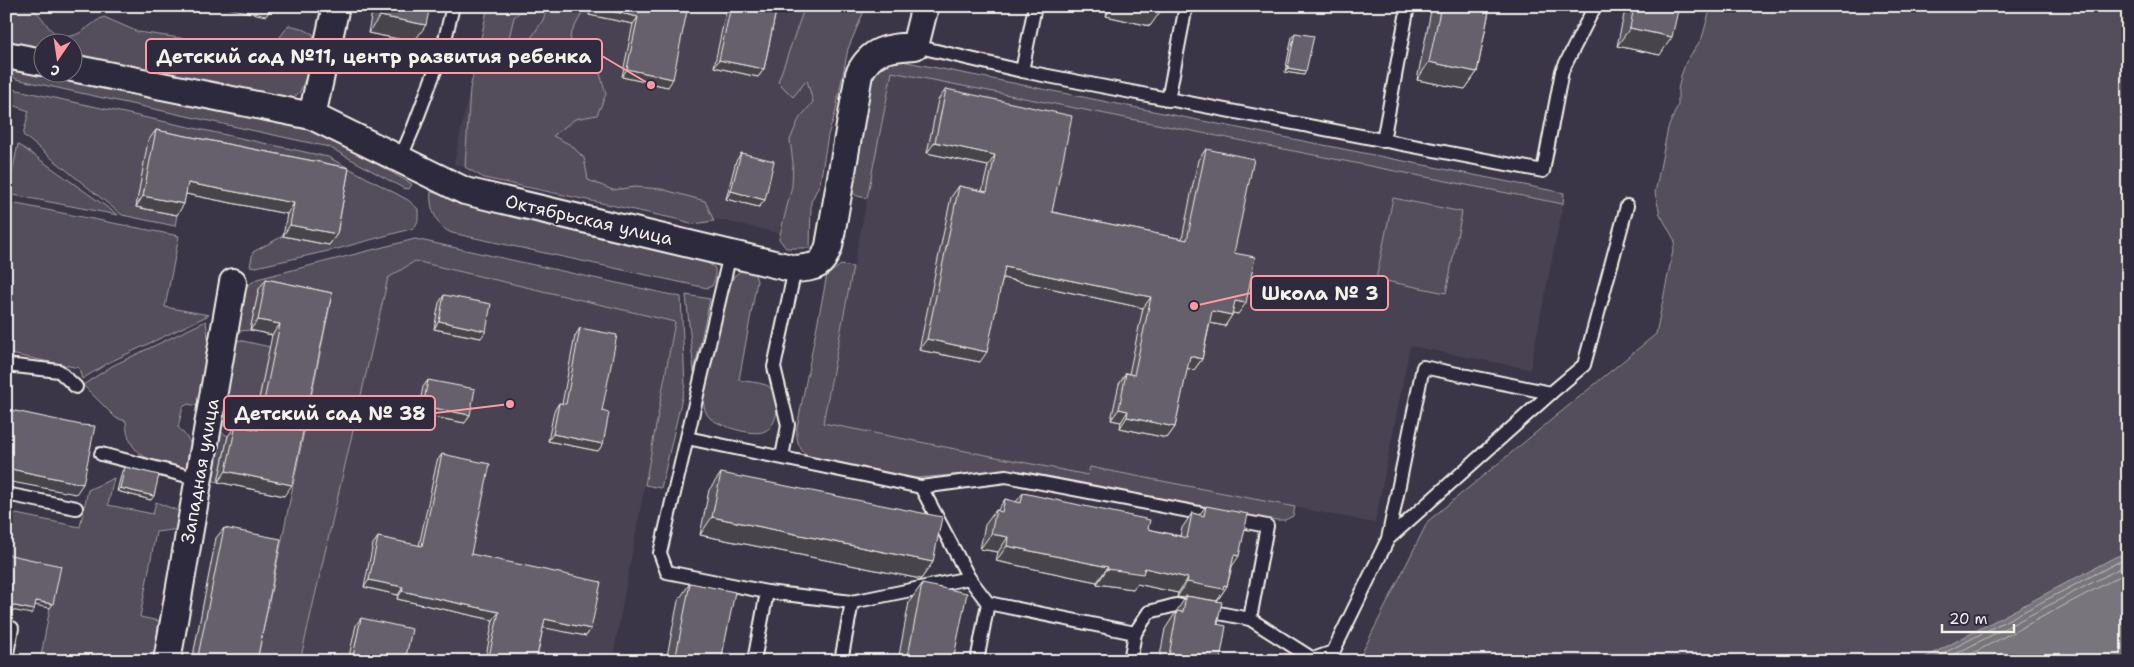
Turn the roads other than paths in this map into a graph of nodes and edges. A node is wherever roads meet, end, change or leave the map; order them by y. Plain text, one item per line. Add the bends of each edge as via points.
1 (336, 6) edge
2 (452, 6) edge
3 (925, 6) edge
4 (1035, 6) edge
5 (1186, 6) edge
6 (1408, 6) edge
7 (1595, 6) edge
8 (915, 46) junction
9 (7, 61) edge
10 (32, 62) edge
11 (82, 70) edge
12 (1022, 71) junction
13 (1168, 100) junction
14 (312, 116) junction
15 (1383, 141) junction
16 (400, 159) junction
17 (1627, 206) dead end
18 (730, 254) junction
19 (795, 269) junction
20 (233, 282) dead end
21 (6, 365) edge
22 (76, 387) dead end
23 (1551, 393) junction
24 (687, 438) junction
25 (101, 454) dead end
26 (782, 457) junction
27 (199, 478) junction
28 (921, 487) junction
29 (6, 494) edge
30 (76, 508) dead end
31 (1388, 539) junction
32 (969, 578) junction
33 (767, 592) junction
34 (852, 602) junction
35 (988, 603) junction
36 (1250, 620) junction
37 (12, 628) dead end
38 (1135, 633) junction
39 (6, 658) edge
40 (1313, 660) edge
41 (167, 661) edge
42 (754, 661) edge
43 (841, 661) edge
44 (976, 661) edge
45 (1130, 661) edge

1 - 14 street
2 - 16 lane via 442,52
3 - 8 street
4 - 12 lane
5 - 13 lane
6 - 15 lane
7 - 15 lane via 1562,71 1543,171
8 - 12 lane
8 - 19 street, Октябрьская улица via 891,48 872,55 865,62 859,74 825,259 816,267
9 - 10 street
11 - 14 street, Октябрьская улица
12 - 13 lane
13 - 15 lane
14 - 16 street, Октябрьская улица
16 - 18 street, Октябрьская улица via 465,191
17 - 23 lane via 1584,365
18 - 19 street, Октябрьская улица
18 - 24 lane
19 - 26 lane via 774,367 788,426
20 - 27 street, Западная улица
21 - 22 lane via 59,371
23 - 31 lane
23 - 31 lane via 1423,367
24 - 26 lane
24 - 33 lane via 660,552 667,572
25 - 27 lane
26 - 28 lane
27 - 41 street, Западная улица
28 - 32 lane
28 - 36 lane via 1006,476 1267,526
29 - 30 lane
31 - 40 lane via 1333,652
32 - 34 lane
32 - 35 lane
33 - 34 lane
33 - 42 lane
34 - 43 lane
35 - 38 lane
35 - 44 lane
36 - 38 lane via 1176,605 1149,612
36 - 40 lane
37 - 39 lane
38 - 45 lane

